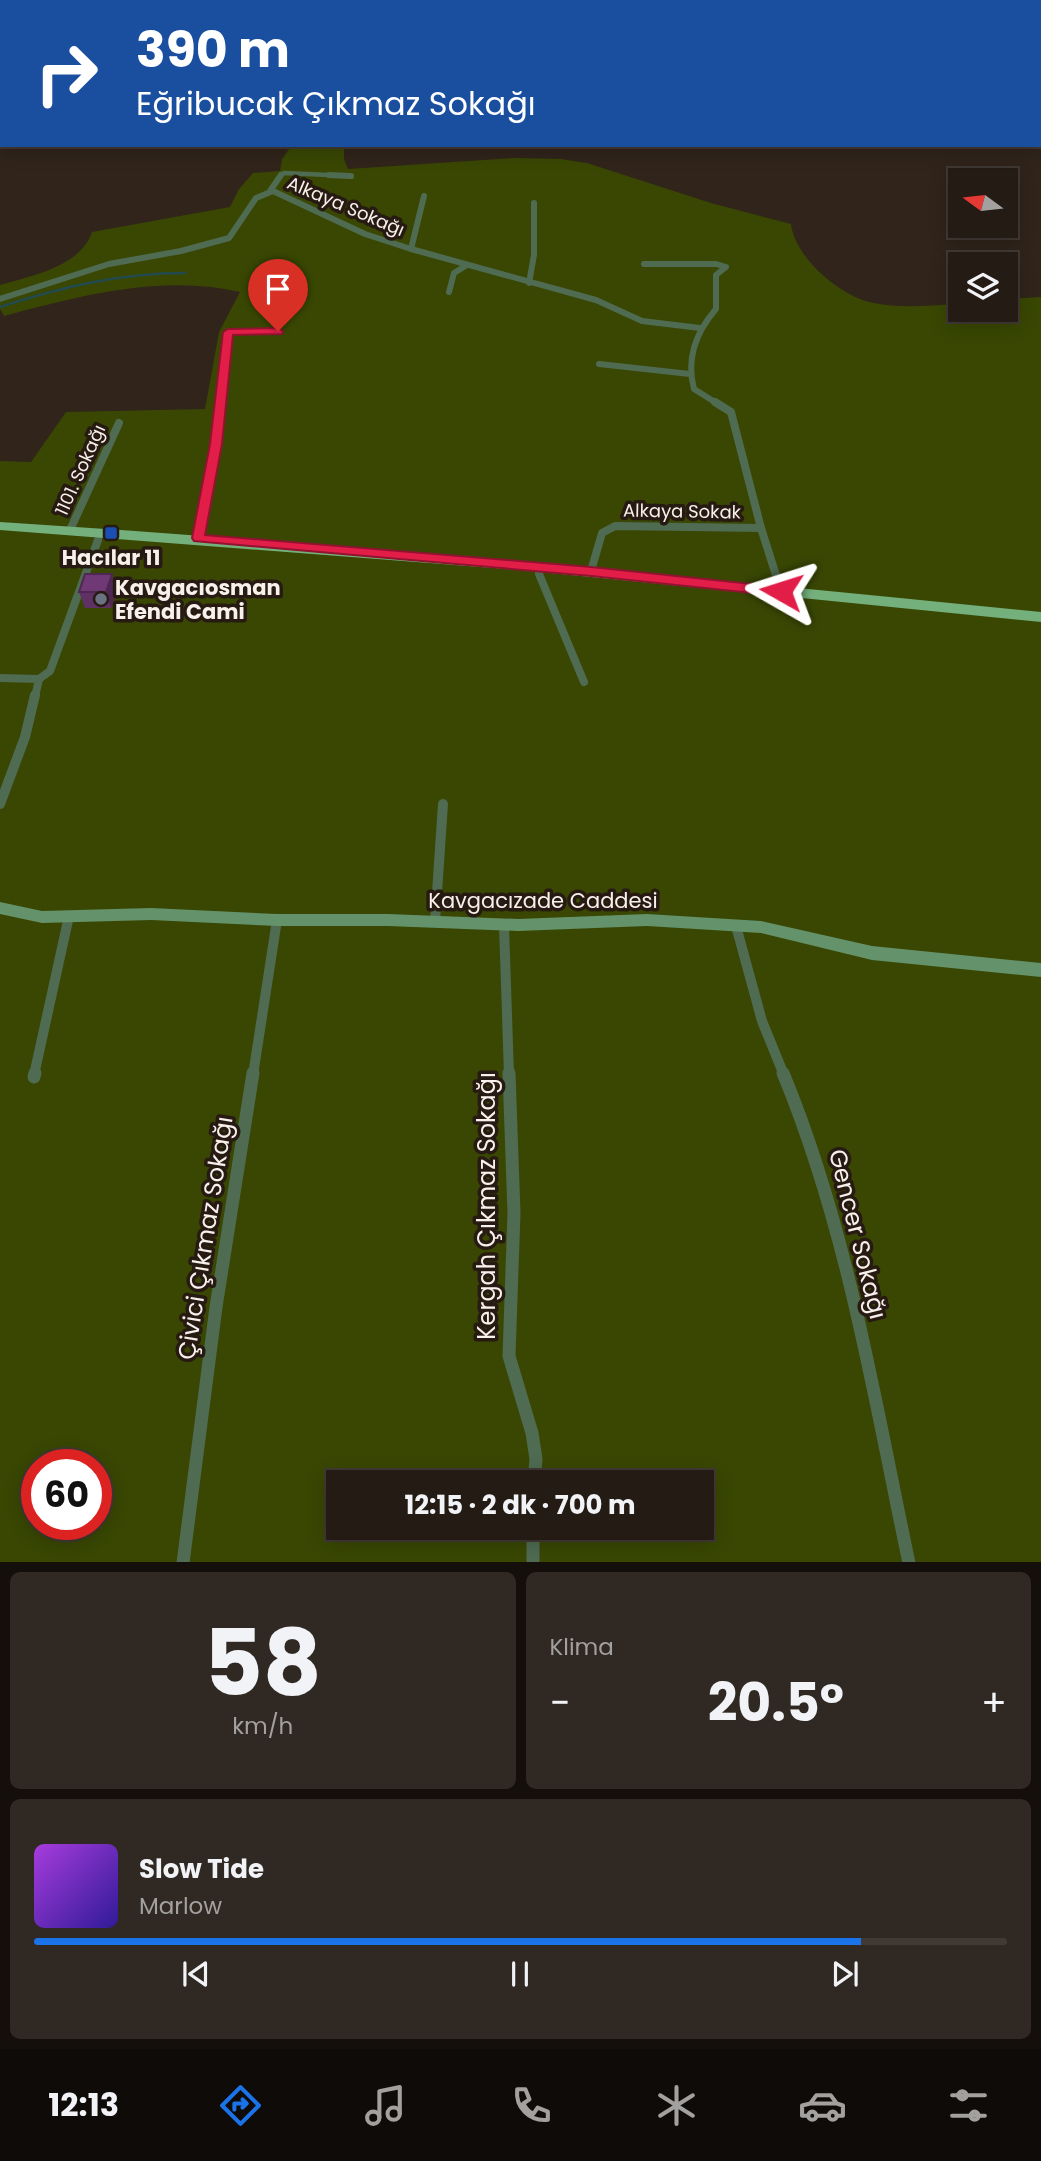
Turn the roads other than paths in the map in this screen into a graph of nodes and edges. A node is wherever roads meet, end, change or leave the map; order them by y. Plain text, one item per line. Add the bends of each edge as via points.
1 (351, 176) dead end
2 (270, 191) junction
3 (424, 196) dead end
4 (534, 203) dead end
5 (411, 249) junction
6 (644, 264) dead end
7 (467, 265) junction
8 (529, 283) junction
9 (449, 292) dead end
10 (0, 299) edge
11 (700, 328) junction
12 (278, 331) dead end
13 (599, 364) dead end
14 (690, 374) junction
15 (119, 423) dead end
16 (0, 526) edge
17 (761, 528) junction
18 (70, 530) junction
19 (0, 537) edge
20 (198, 538) junction
21 (98, 540) junction
22 (591, 571) junction
23 (539, 574) junction
24 (781, 591) junction
25 (1041, 617) edge
26 (1041, 626) edge
27 (0, 678) edge
28 (39, 679) junction
29 (584, 682) dead end
30 (0, 804) edge
31 (443, 804) dead end
32 (0, 908) edge
33 (69, 916) junction
34 (276, 920) junction
35 (435, 922) junction
36 (504, 925) junction
37 (736, 926) junction
38 (1041, 970) edge
39 (34, 1077) dead end
40 (535, 1470) edge
41 (533, 1540) edge
42 (183, 1562) edge
43 (533, 1562) edge
44 (909, 1562) edge

1 - 2 street via 284,173
2 - 5 street, Alkaya Sokağı via 279,191 365,234
2 - 10 street, Alkaya Sokağı via 256,198 229,238 109,264
3 - 5 street
4 - 8 street
5 - 7 street, Alkaya Sokağı
6 - 11 street via 725,267 716,275 716,309
7 - 8 street, Alkaya Sokağı
7 - 9 street via 454,273
8 - 11 street, Alkaya Sokağı via 596,300 642,321
11 - 14 street
12 - 20 street via 228,332 216,444
13 - 14 street
14 - 17 street, Alkaya Sokak via 694,389 731,412
15 - 18 street, 1101. Sokağı
16 - 18 main road
17 - 22 street, Alkaya Sokak via 615,526 602,533
17 - 24 street
18 - 20 main road
19 - 21 main road
20 - 22 main road
21 - 23 main road
21 - 28 street via 50,671
22 - 24 main road
23 - 26 main road
23 - 29 street
24 - 25 main road
27 - 28 street
28 - 30 street via 25,737
31 - 35 street
32 - 33 street, Kavgacızade Caddesi via 42,917
33 - 34 street, Kavgacızade Caddesi via 151,914
33 - 39 street
34 - 35 street, Kavgacızade Caddesi
34 - 42 street, Çivici Çıkmaz Sokağı via 216,1307
35 - 36 street, Kavgacızade Caddesi
36 - 37 street, Kavgacızade Caddesi via 647,920
36 - 40 street, Kergah Çıkmaz Sokağı via 514,1213 509,1356 533,1433
37 - 38 street, Kavgacızade Caddesi via 761,927 872,953
37 - 44 street, Gencer Sokağı via 762,1021 810,1138 849,1278
41 - 43 street

